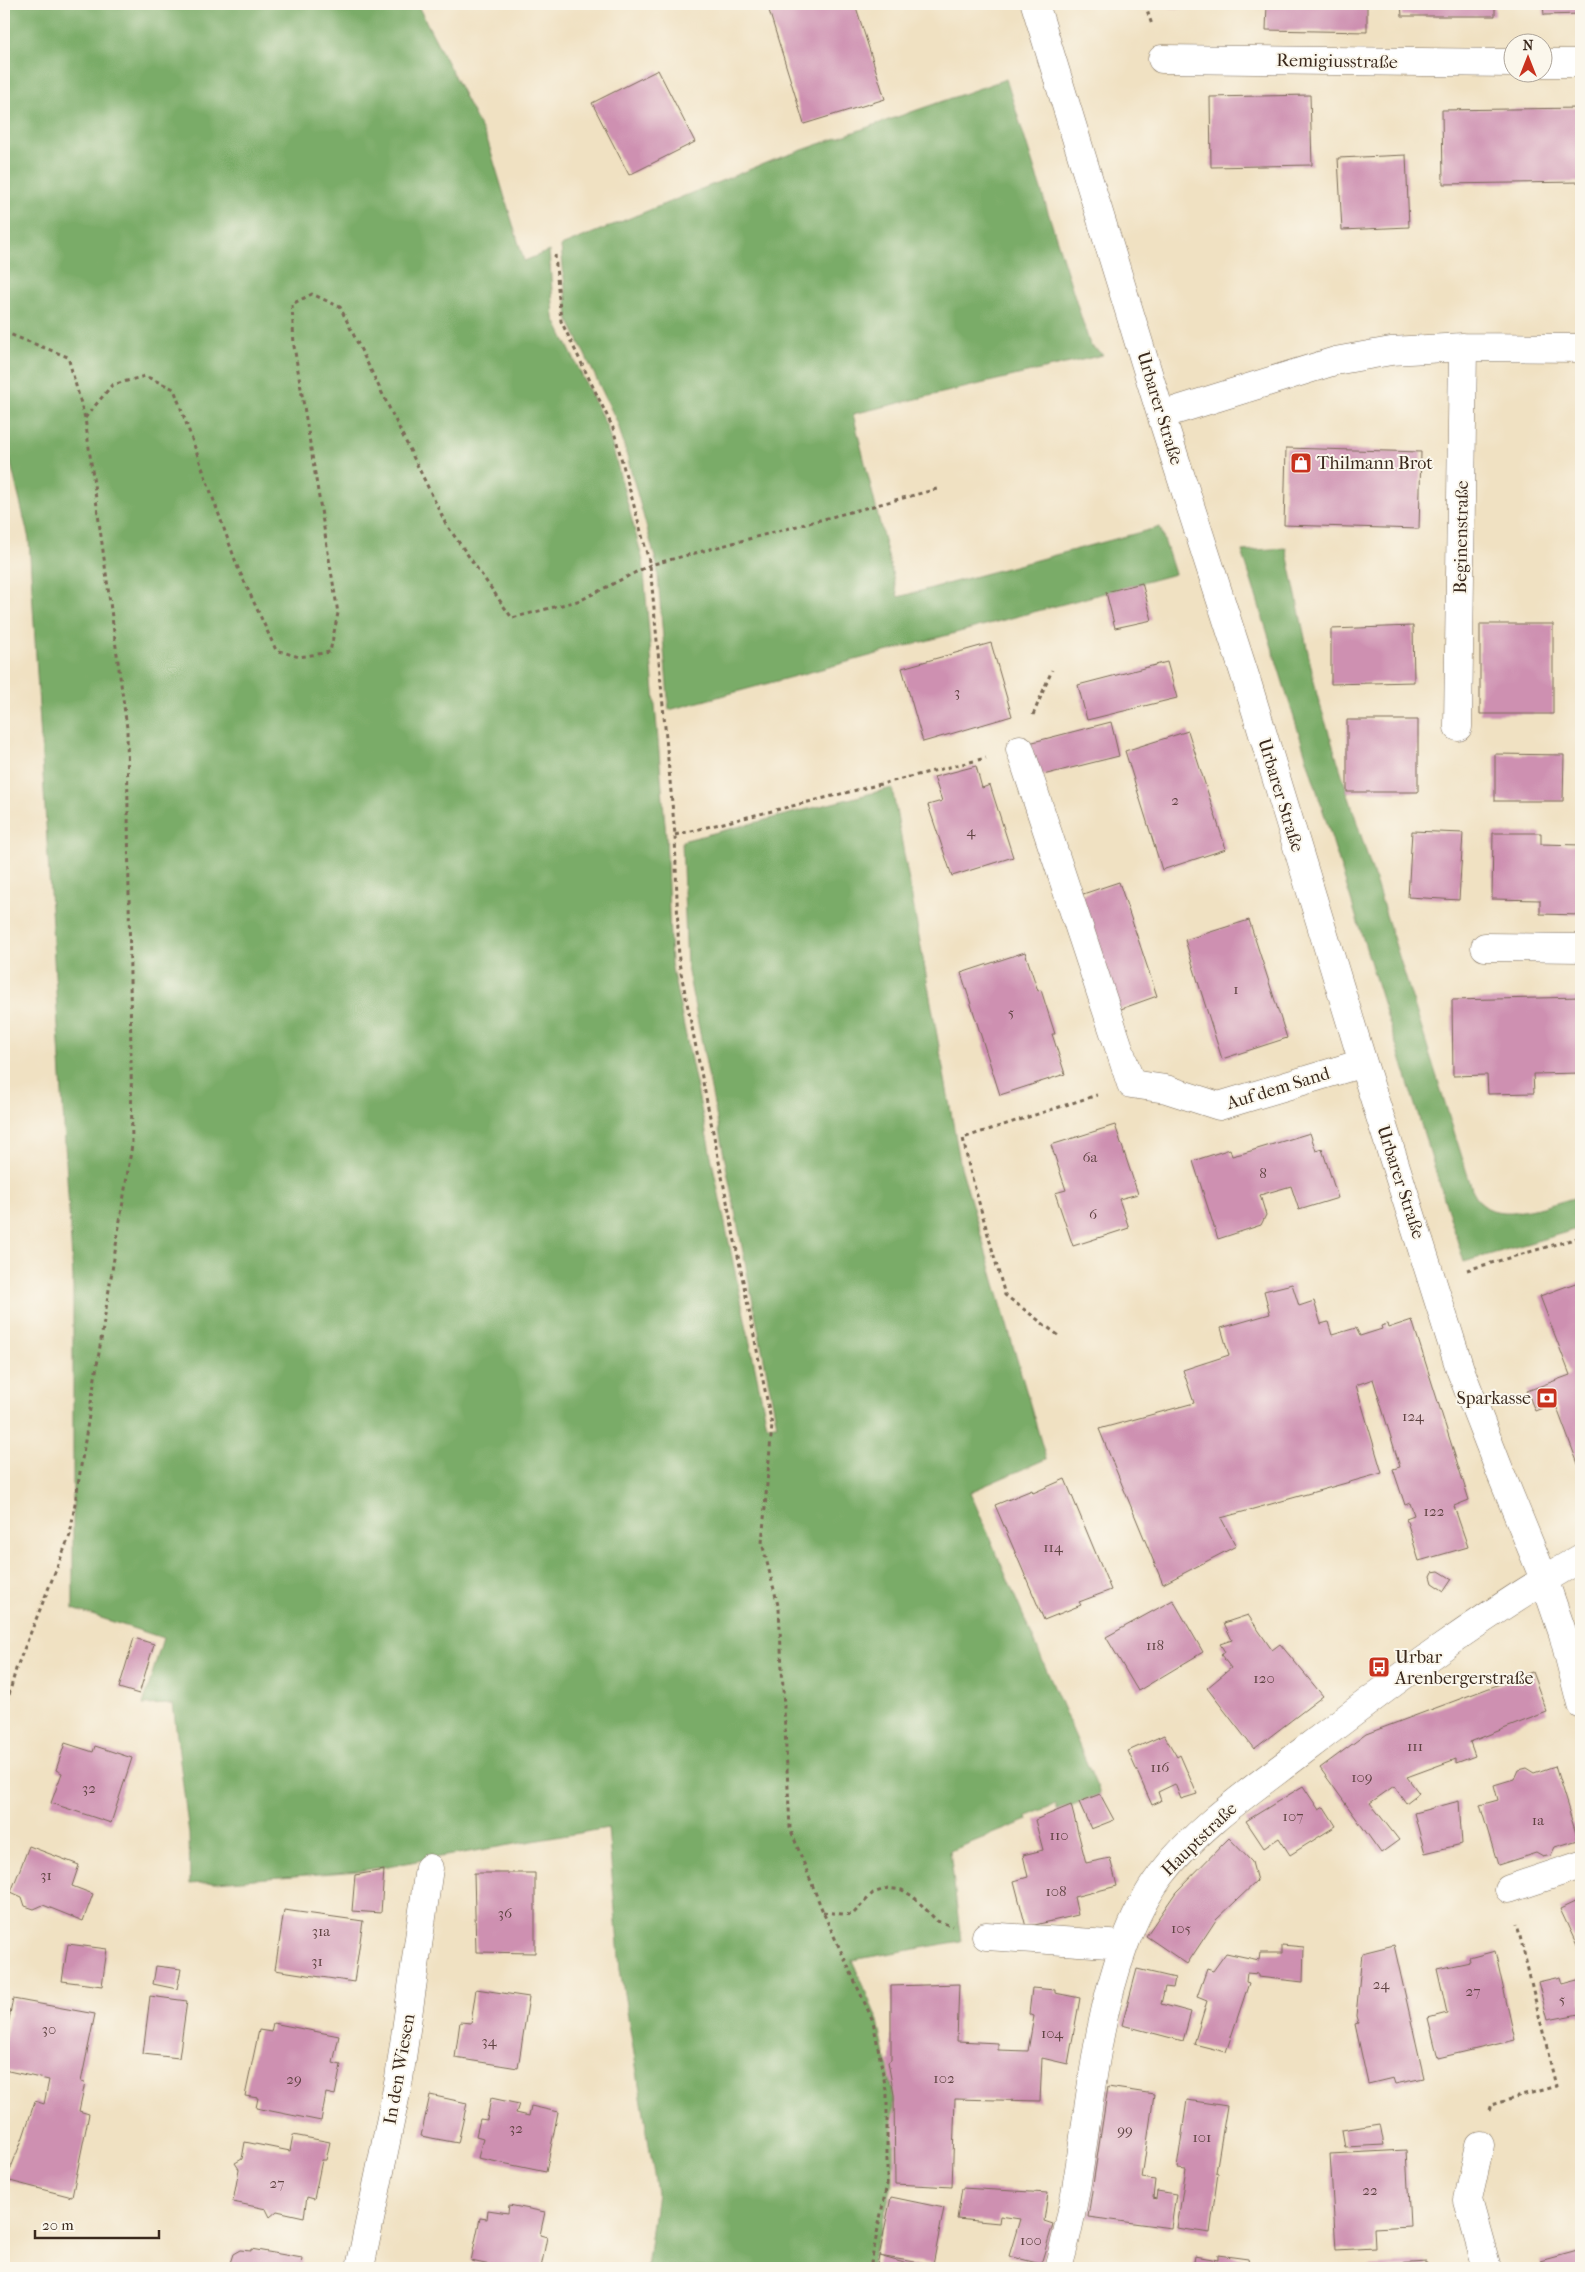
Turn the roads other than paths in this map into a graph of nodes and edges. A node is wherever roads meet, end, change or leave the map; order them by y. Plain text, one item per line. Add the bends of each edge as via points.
1 (1035, 4) edge
2 (1162, 59) dead end
3 (1502, 63) edge
4 (1552, 63) edge
5 (1581, 63) edge
6 (1463, 347) junction
7 (1581, 348) edge
8 (1162, 415) junction
9 (1458, 726) dead end
10 (1020, 749) road end
11 (1485, 947) dead end
12 (1581, 948) edge
13 (1363, 1063) junction
14 (1581, 1558) edge
15 (1544, 1579) junction
16 (1581, 1704) edge
17 (1581, 1865) edge
18 (429, 1868) dead end
19 (1509, 1889) road end
20 (986, 1936) road end
21 (1124, 1944) junction
22 (1480, 2145) road end
23 (360, 2268) edge
24 (1058, 2268) edge
25 (1487, 2268) edge

1 - 8 street, Urbarer Straße
2 - 3 street, Remigiusstraße
4 - 5 street
6 - 7 street
6 - 8 street via 1391,351 1335,361
6 - 9 street, Beginenstraße
8 - 13 street, Urbarer Straße
10 - 13 street, Auf dem Sand via 1131,1084 1166,1089 1219,1106
11 - 12 street
13 - 15 street, Urbarer Straße via 1460,1369
14 - 15 street, Hauptstraße
15 - 16 street, Urbarer Straße via 1563,1634
15 - 21 street, Hauptstraße via 1399,1678 1225,1810 1162,1875 1140,1908
17 - 19 street
18 - 23 street, In den Wiesen via 399,2079
20 - 21 street
21 - 24 street, Hauptstraße via 1103,2021 1072,2214
22 - 25 street via 1468,2200

